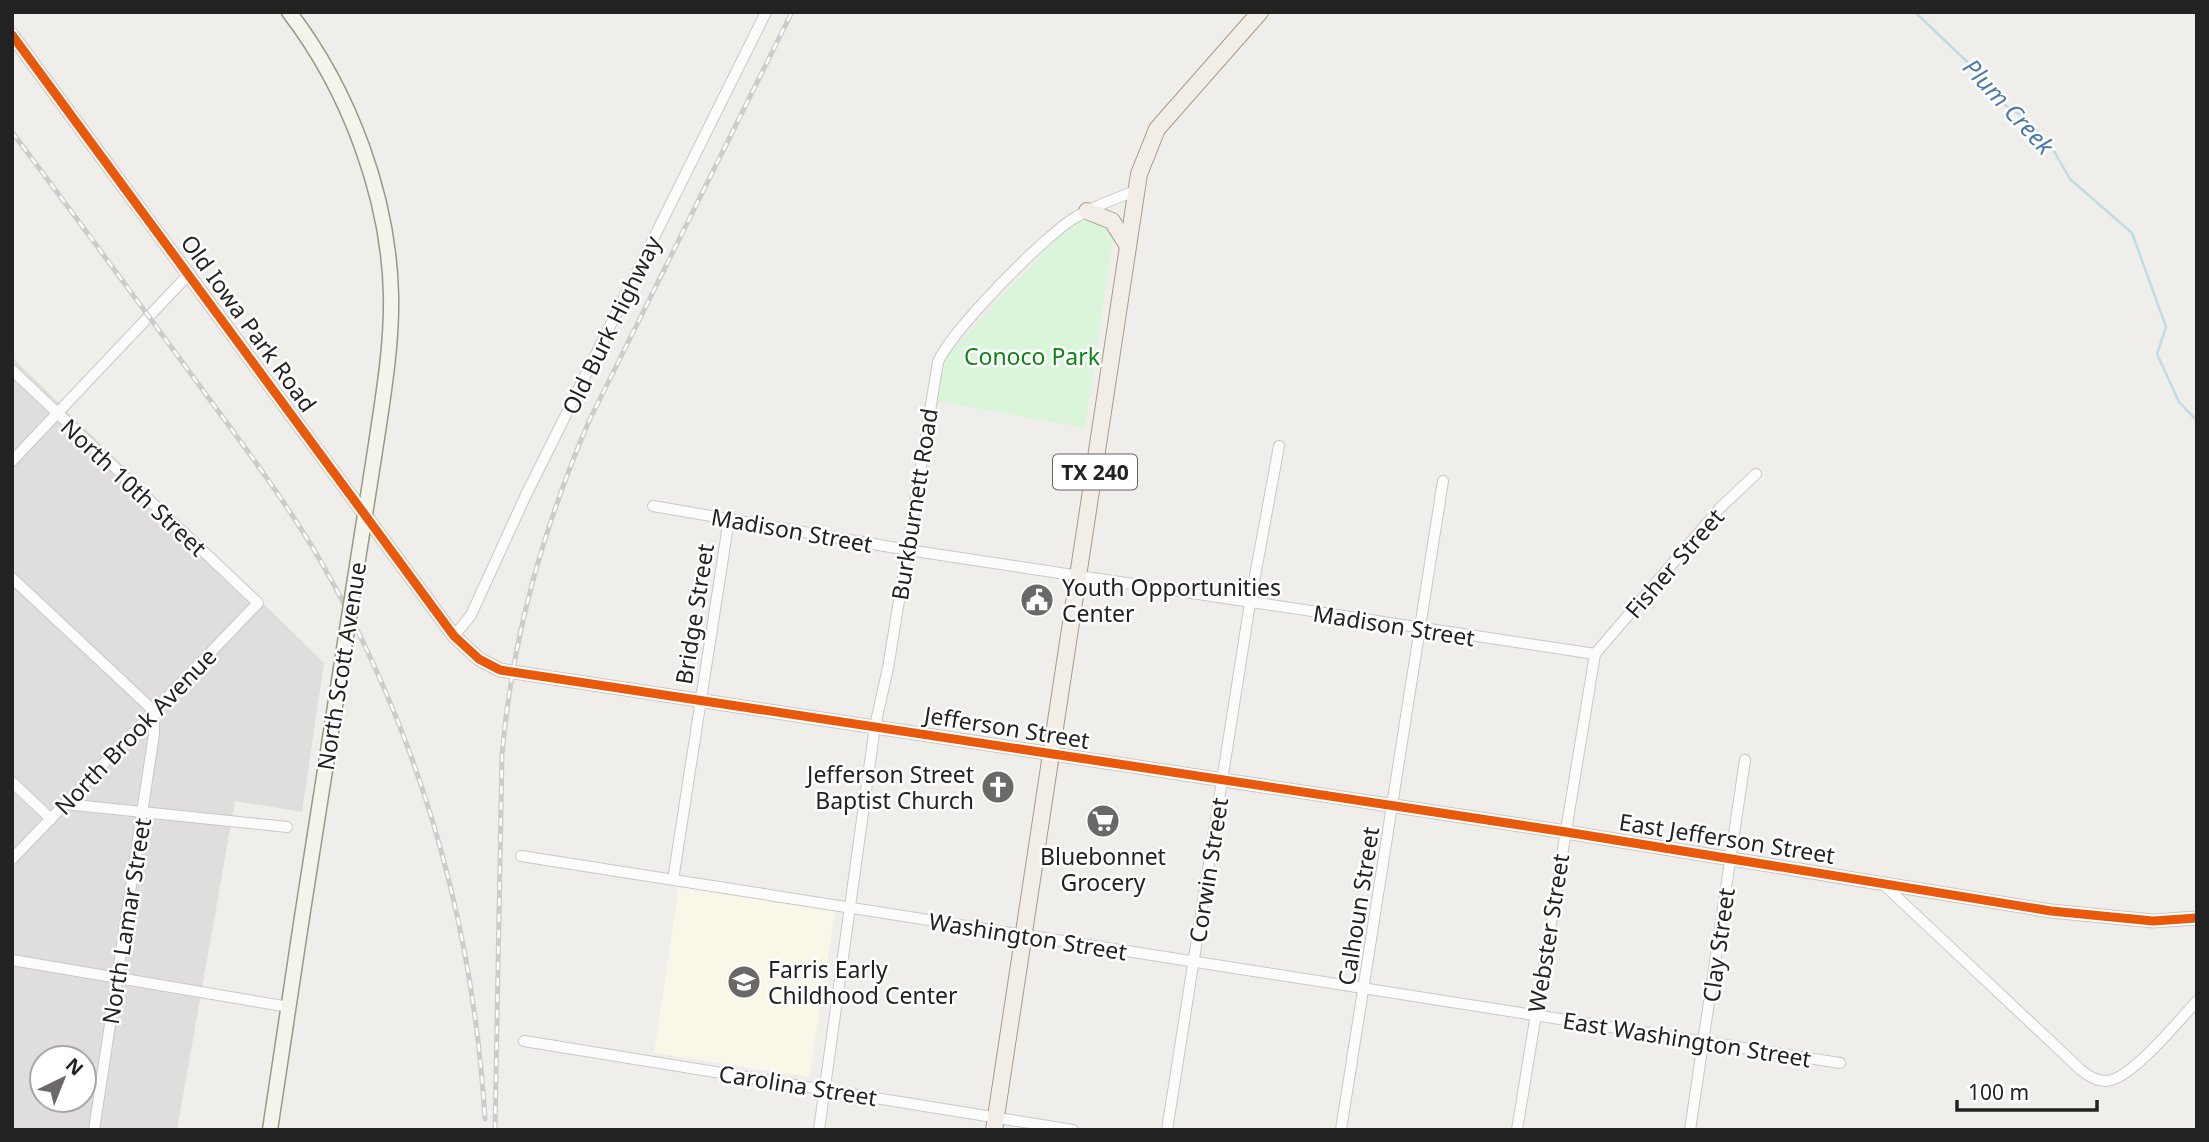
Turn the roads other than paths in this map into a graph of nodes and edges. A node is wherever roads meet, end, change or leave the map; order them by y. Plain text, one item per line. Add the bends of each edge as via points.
1 (289, 12) edge
2 (766, 12) edge
3 (1259, 12) edge
4 (12, 34) edge
5 (1135, 191) junction
6 (1087, 211) junction
7 (1128, 246) junction
8 (190, 273) junction
9 (12, 370) edge
10 (56, 414) junction
11 (1279, 446) dead end
12 (12, 461) edge
13 (1756, 474) dead end
14 (1443, 481) dead end
15 (653, 506) dead end
16 (729, 519) junction
17 (908, 550) junction
18 (1080, 576) junction
19 (12, 578) edge
20 (258, 603) joint
21 (1250, 603) junction
22 (1420, 630) junction
23 (454, 636) junction
24 (1595, 654) junction
25 (701, 700) junction
26 (154, 711) junction
27 (875, 726) junction
28 (1053, 753) junction
29 (1745, 761) dead end
30 (1223, 779) junction
31 (12, 782) edge
32 (65, 804) junction
33 (1393, 806) junction
34 (142, 813) junction
35 (51, 818) junction
36 (287, 827) dead end
37 (1566, 832) junction
38 (521, 856) dead end
39 (1731, 858) junction
40 (12, 859) edge
41 (673, 880) junction
42 (1882, 882) junction
43 (849, 907) junction
44 (2197, 918) edge
45 (1025, 937) junction
46 (12, 960) edge
47 (1194, 962) junction
48 (117, 978) junction
49 (1365, 988) junction
50 (2197, 1000) edge
51 (289, 1007) junction
52 (1535, 1015) junction
53 (524, 1041) dead end
54 (1704, 1041) junction
55 (1840, 1063) dead end
56 (826, 1089) junction
57 (995, 1124) edge
58 (94, 1130) edge
59 (270, 1130) edge
60 (820, 1130) edge
61 (1073, 1130) edge
62 (1167, 1130) edge
63 (1340, 1130) edge
64 (1517, 1130) edge
65 (1690, 1130) edge

1 - 51 main road, North Scott Avenue, bridge via 351,121 380,213 391,316 387,376
2 - 23 street, Old Burk Highway via 524,497 471,615
3 - 5 main road, TX 240 via 1157,130
4 - 8 street, Old Iowa Park Road
5 - 6 street, Burkburnett Road
5 - 7 main road, TX 240
6 - 7 main road via 1112,221
6 - 17 street, Burkburnett Road via 1057,230 944,348 933,381
7 - 18 main road, TX 240
8 - 10 street
8 - 23 street, Old Iowa Park Road
9 - 10 street, North 10th Street
10 - 12 street
10 - 20 street, North 10th Street
11 - 21 street, Corwin Street
13 - 24 street, Fisher Street via 1720,508
14 - 22 street, Calhoun Street
15 - 16 street, Madison Street
16 - 17 street, Madison Street
16 - 25 street, Bridge Street
17 - 18 street, Madison Street
17 - 27 street, Burkburnett Road
18 - 21 street, Madison Street
18 - 28 main road, TX 240
19 - 26 street
20 - 26 street, North Brook Avenue
21 - 22 street, Madison Street
21 - 30 street, Corwin Street
22 - 24 street, Madison Street
22 - 33 street, Calhoun Street
23 - 25 street, Jefferson Street via 479,659 500,670
24 - 37 street, Webster Street
25 - 27 street, Jefferson Street
25 - 41 street, Bridge Street
26 - 32 street, North Brook Avenue
26 - 34 street, North Lamar Street
27 - 28 street, Jefferson Street
27 - 43 street, Burkburnett Road
28 - 30 street, Jefferson Street
28 - 45 main road, TX 240
29 - 39 street, Clay Street
30 - 33 street, Jefferson Street
30 - 47 street, Corwin Street
31 - 35 street
32 - 34 street
32 - 35 street, North Brook Avenue
33 - 37 street, Jefferson Street
33 - 49 street, Calhoun Street
34 - 36 street
34 - 48 street, North Lamar Street
35 - 40 street, North Brook Avenue
37 - 39 street, East Jefferson Street
37 - 52 street, Webster Street
38 - 41 street, Washington Street
39 - 42 street, East Jefferson Street
39 - 54 street, Clay Street
41 - 43 street, Washington Street
42 - 44 street, East Jefferson Street via 2104,918
42 - 50 street via 2093,1078 2106,1081 2124,1075
43 - 45 street, Washington Street
43 - 56 street, Burkburnett Road
45 - 47 street, Washington Street
45 - 57 main road, TX 240
46 - 48 street
47 - 49 street, Washington Street
47 - 62 street, Corwin Street
48 - 51 street
48 - 58 street, North Lamar Street
49 - 52 street, Washington Street
49 - 63 street, Calhoun Street
51 - 59 main road, North Scott Avenue
52 - 54 street, East Washington Street
52 - 64 street, Webster Street
53 - 56 street, Carolina Street
54 - 55 street, East Washington Street
54 - 65 street, Clay Street
56 - 57 street, Carolina Street
56 - 60 street, Burkburnett Road
57 - 61 street, Carolina Street

